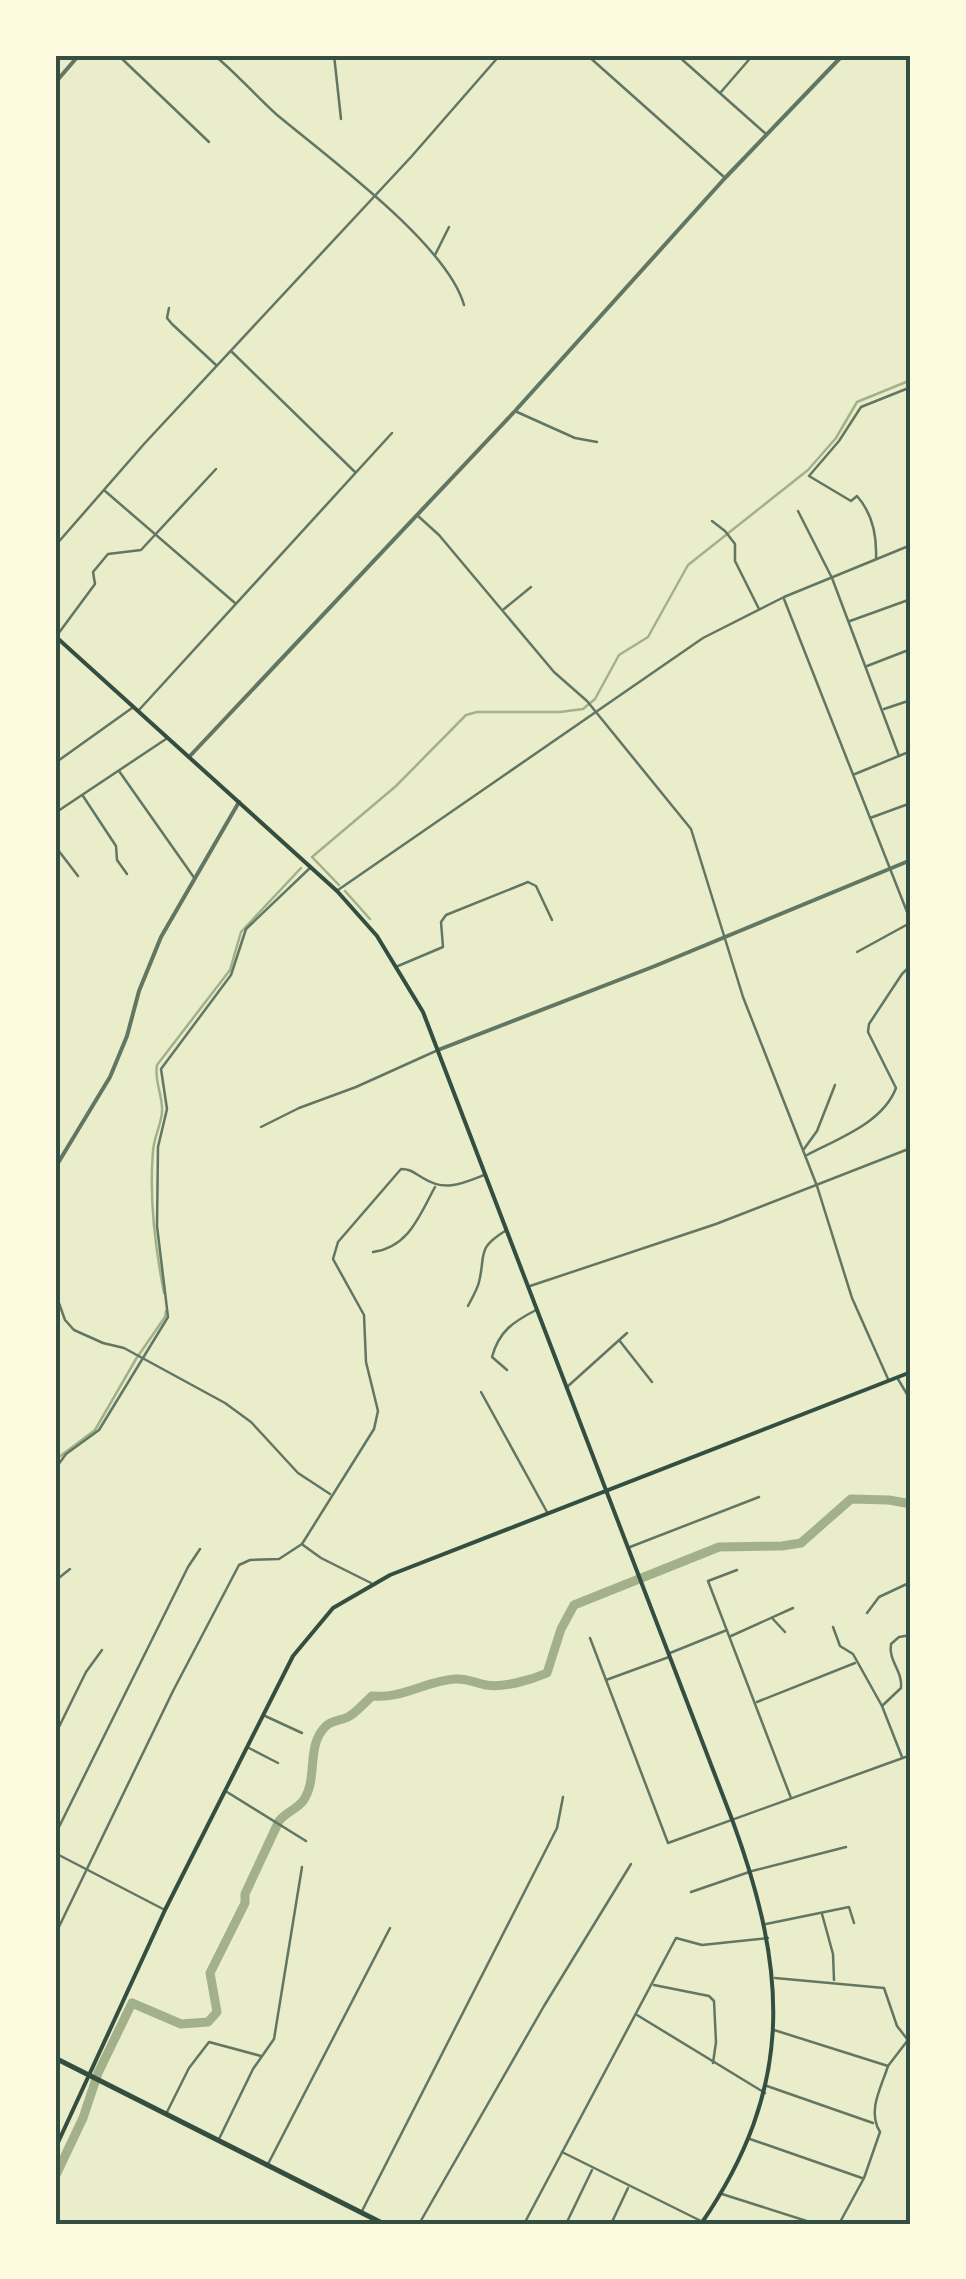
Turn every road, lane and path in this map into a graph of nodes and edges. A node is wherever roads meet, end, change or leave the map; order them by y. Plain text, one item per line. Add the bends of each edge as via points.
1 (79, 55) edge
2 (118, 55) edge
3 (214, 55) edge
4 (334, 55) edge
5 (500, 55) edge
6 (588, 55) edge
7 (677, 55) edge
8 (688, 55) edge
9 (754, 55) edge
10 (843, 55) edge
11 (683, 60) junction
12 (55, 83) edge
13 (720, 93) junction
14 (340, 119) dead end
15 (768, 136) junction
16 (210, 142) dead end
17 (725, 178) junction
18 (374, 198) junction
19 (449, 228) dead end
20 (435, 256) junction
21 (464, 306) dead end
22 (169, 308) dead end
23 (230, 351) junction
24 (217, 366) junction
25 (911, 387) edge
26 (516, 411) junction
27 (392, 433) dead end
28 (597, 442) dead end
29 (216, 470) dead end
30 (355, 472) junction
31 (104, 490) junction
32 (798, 511) dead end
33 (417, 515) junction
34 (712, 521) dead end
35 (156, 534) junction
36 (911, 545) edge
37 (55, 546) edge
38 (876, 560) junction
39 (832, 578) junction
40 (531, 586) dead end
41 (784, 597) junction
42 (911, 599) edge
43 (235, 603) junction
44 (759, 609) junction
45 (502, 610) junction
46 (848, 622) junction
47 (55, 636) edge
48 (911, 649) edge
49 (866, 666) junction
50 (911, 700) edge
51 (135, 709) junction
52 (594, 709) junction
53 (882, 710) junction
54 (167, 738) junction
55 (911, 751) edge
56 (900, 756) junction
57 (189, 757) junction
58 (55, 763) edge
59 (118, 770) junction
60 (854, 775) junction
61 (82, 794) junction
62 (239, 802) junction
63 (911, 804) edge
64 (55, 813) edge
65 (870, 818) junction
66 (55, 846) edge
67 (911, 860) edge
68 (311, 866) junction
69 (891, 867) junction
70 (127, 874) dead end
71 (78, 876) dead end
72 (196, 880) junction
73 (337, 891) junction
74 (552, 920) dead end
75 (911, 922) edge
76 (724, 937) junction
77 (856, 952) dead end
78 (911, 965) edge
79 (398, 966) junction
80 (438, 1050) junction
81 (835, 1085) dead end
82 (261, 1127) dead end
83 (911, 1148) edge
84 (803, 1150) junction
85 (805, 1156) junction
86 (55, 1168) edge
87 (484, 1174) junction
88 (436, 1186) junction
89 (817, 1186) junction
90 (506, 1231) junction
91 (374, 1252) dead end
92 (528, 1287) junction
93 (55, 1292) edge
94 (468, 1306) dead end
95 (537, 1309) junction
96 (627, 1333) dead end
97 (619, 1340) junction
98 (141, 1358) junction
99 (507, 1370) dead end
100 (911, 1372) edge
101 (897, 1378) junction
102 (888, 1381) junction
103 (652, 1382) dead end
104 (566, 1388) junction
105 (481, 1392) dead end
106 (911, 1401) edge
107 (55, 1469) edge
108 (604, 1490) junction
109 (332, 1494) junction
110 (759, 1497) dead end
111 (547, 1512) junction
112 (302, 1544) junction
113 (200, 1548) dead end
114 (626, 1548) junction
115 (70, 1569) dead end
116 (737, 1570) dead end
117 (55, 1581) edge
118 (911, 1582) edge
119 (371, 1583) junction
120 (793, 1608) dead end
121 (867, 1613) dead end
122 (772, 1618) junction
123 (832, 1627) dead end
124 (729, 1630) junction
125 (785, 1632) dead end
126 (731, 1636) junction
127 (911, 1636) edge
128 (590, 1638) dead end
129 (102, 1650) dead end
130 (670, 1655) junction
131 (856, 1662) junction
132 (606, 1680) junction
133 (756, 1702) junction
134 (882, 1706) junction
135 (264, 1715) junction
136 (302, 1733) dead end
137 (55, 1735) edge
138 (247, 1748) junction
139 (911, 1755) edge
140 (902, 1758) junction
141 (278, 1764) dead end
142 (226, 1791) junction
143 (563, 1797) dead end
144 (792, 1800) junction
145 (734, 1822) junction
146 (55, 1836) edge
147 (306, 1841) dead end
148 (846, 1847) dead end
149 (55, 1854) edge
150 (631, 1864) dead end
151 (302, 1867) dead end
152 (86, 1868) junction
153 (752, 1871) junction
154 (691, 1892) dead end
155 (165, 1910) junction
156 (822, 1912) junction
157 (854, 1923) dead end
158 (766, 1924) junction
159 (390, 1928) dead end
160 (55, 1935) edge
161 (768, 1938) junction
162 (773, 1978) junction
163 (834, 1983) junction
164 (652, 1985) junction
165 (635, 2014) junction
166 (773, 2030) junction
167 (911, 2036) edge
168 (909, 2042) edge
169 (262, 2056) junction
170 (55, 2058) edge
171 (713, 2063) junction
172 (888, 2066) junction
173 (90, 2075) junction
174 (766, 2085) junction
175 (765, 2093) junction
176 (166, 2114) junction
177 (874, 2123) junction
178 (750, 2139) junction
179 (218, 2140) junction
180 (55, 2149) edge
181 (562, 2152) junction
182 (268, 2166) junction
183 (593, 2169) junction
184 (864, 2178) junction
185 (628, 2186) junction
186 (722, 2194) junction
187 (361, 2212) junction
188 (702, 2223) edge
189 (384, 2224) edge
190 (418, 2224) edge
191 (524, 2224) edge
192 (566, 2224) edge
193 (611, 2224) edge
194 (816, 2224) edge
195 (839, 2224) edge

1 - 12 street
2 - 16 street
3 - 18 street
4 - 14 street
5 - 18 street
6 - 17 street
7 - 11 street
8 - 11 street
9 - 13 street
10 - 15 street
11 - 13 street
13 - 15 street
15 - 17 street
17 - 26 street
18 - 20 street
18 - 23 street
19 - 20 street
20 - 21 street
22 - 24 street via 172,324
23 - 24 street
23 - 30 street
24 - 31 street
25 - 38 street via 861,407 808,476 842,498 858,496 876,529
26 - 28 street
26 - 33 street
27 - 30 street
29 - 35 street
30 - 43 street
31 - 35 street
31 - 37 street
32 - 39 street
33 - 45 street
33 - 57 street
34 - 44 street via 731,536 735,562
35 - 43 street
35 - 47 street via 139,552 108,554 94,570 96,582 84,601
36 - 38 street
38 - 39 street
39 - 41 street
39 - 46 street
40 - 45 street
41 - 44 street
41 - 60 street
42 - 46 street
43 - 51 street
44 - 52 street
45 - 52 street
46 - 49 street
47 - 51 main road
48 - 49 street
49 - 53 street
50 - 53 street
51 - 54 main road
51 - 58 street
52 - 73 street
52 - 76 street via 691,829
53 - 56 street
54 - 57 main road
54 - 59 street
55 - 56 street
56 - 60 street
57 - 62 main road
59 - 61 street
59 - 72 street
60 - 65 street
61 - 64 street
61 - 70 street
62 - 68 main road
62 - 72 street
63 - 65 street
65 - 69 street
66 - 71 street
67 - 69 street
68 - 73 main road
68 - 98 street via 246,929 233,972 161,1068 168,1109 158,1147 157,1226 169,1308
69 - 75 street
69 - 76 street
72 - 86 street via 160,940 110,1077
73 - 79 main road
74 - 79 street via 528,882 446,916 440,922 443,946
75 - 77 street
76 - 80 street
76 - 84 street
78 - 85 street via 869,1024 896,1088 892,1097 866,1123
79 - 80 main road
80 - 82 street
80 - 87 main road
81 - 84 street
83 - 89 street
84 - 85 street
85 - 89 street
87 - 88 street via 449,1188
87 - 90 main road
88 - 91 street via 404,1240
88 - 109 street via 401,1169 334,1251 364,1315 378,1417
89 - 92 street
89 - 102 street via 852,1298
90 - 92 main road
90 - 94 street via 481,1254
92 - 95 main road
93 - 98 street via 74,1330
95 - 99 street via 506,1327 497,1341 492,1356
95 - 104 main road
96 - 97 street
97 - 103 street
97 - 104 street
98 - 107 street via 99,1430
98 - 109 street via 224,1403 298,1473
100 - 101 main road
101 - 102 main road
101 - 106 street
102 - 108 main road
104 - 108 main road
105 - 111 street
108 - 111 main road
108 - 114 main road
109 - 112 street
110 - 114 street
111 - 119 main road
112 - 119 street
112 - 152 street via 278,1560 238,1566
113 - 146 street
114 - 130 main road
115 - 117 street
116 - 124 street via 708,1580
118 - 121 street via 879,1596
119 - 135 main road via 333,1608 304,1639
120 - 122 street
122 - 125 street
122 - 126 street
123 - 131 street
124 - 126 street
124 - 130 street
126 - 133 street
127 - 134 street via 891,1644 901,1688
128 - 132 street
129 - 137 street
130 - 132 street
130 - 145 main road
131 - 133 street
131 - 134 street
132 - 145 street via 668,1844
133 - 144 street
134 - 140 street
135 - 136 street
135 - 138 main road
138 - 141 street
138 - 142 main road
139 - 140 street
140 - 144 street
142 - 147 street
142 - 155 main road
143 - 187 street via 556,1828
144 - 145 street
145 - 153 main road
148 - 153 street
149 - 152 street
150 - 190 street
151 - 169 street via 274,2038
152 - 155 street
152 - 160 street
153 - 154 street
153 - 158 main road
155 - 173 main road
156 - 157 street via 850,1908
156 - 158 street
156 - 163 street
158 - 161 main road
159 - 182 street
161 - 162 main road
161 - 164 street via 702,1944 678,1936
162 - 163 street
162 - 166 main road
163 - 168 street via 884,1988
164 - 165 street
164 - 171 street via 714,2000
165 - 171 street
165 - 181 street
166 - 172 street
166 - 174 main road
167 - 168 street
168 - 172 street
169 - 176 street via 209,2042
169 - 179 street
170 - 173 main road
171 - 175 street
172 - 177 street
173 - 176 main road
173 - 180 main road
174 - 175 main road
174 - 177 street
175 - 178 main road
176 - 179 main road
177 - 184 street via 880,2132
178 - 184 street
178 - 186 main road
179 - 182 main road
181 - 183 street
181 - 191 street
182 - 187 main road
183 - 185 street
183 - 192 street
184 - 195 street
185 - 188 street
185 - 193 street
186 - 188 main road
186 - 194 street
187 - 189 main road

